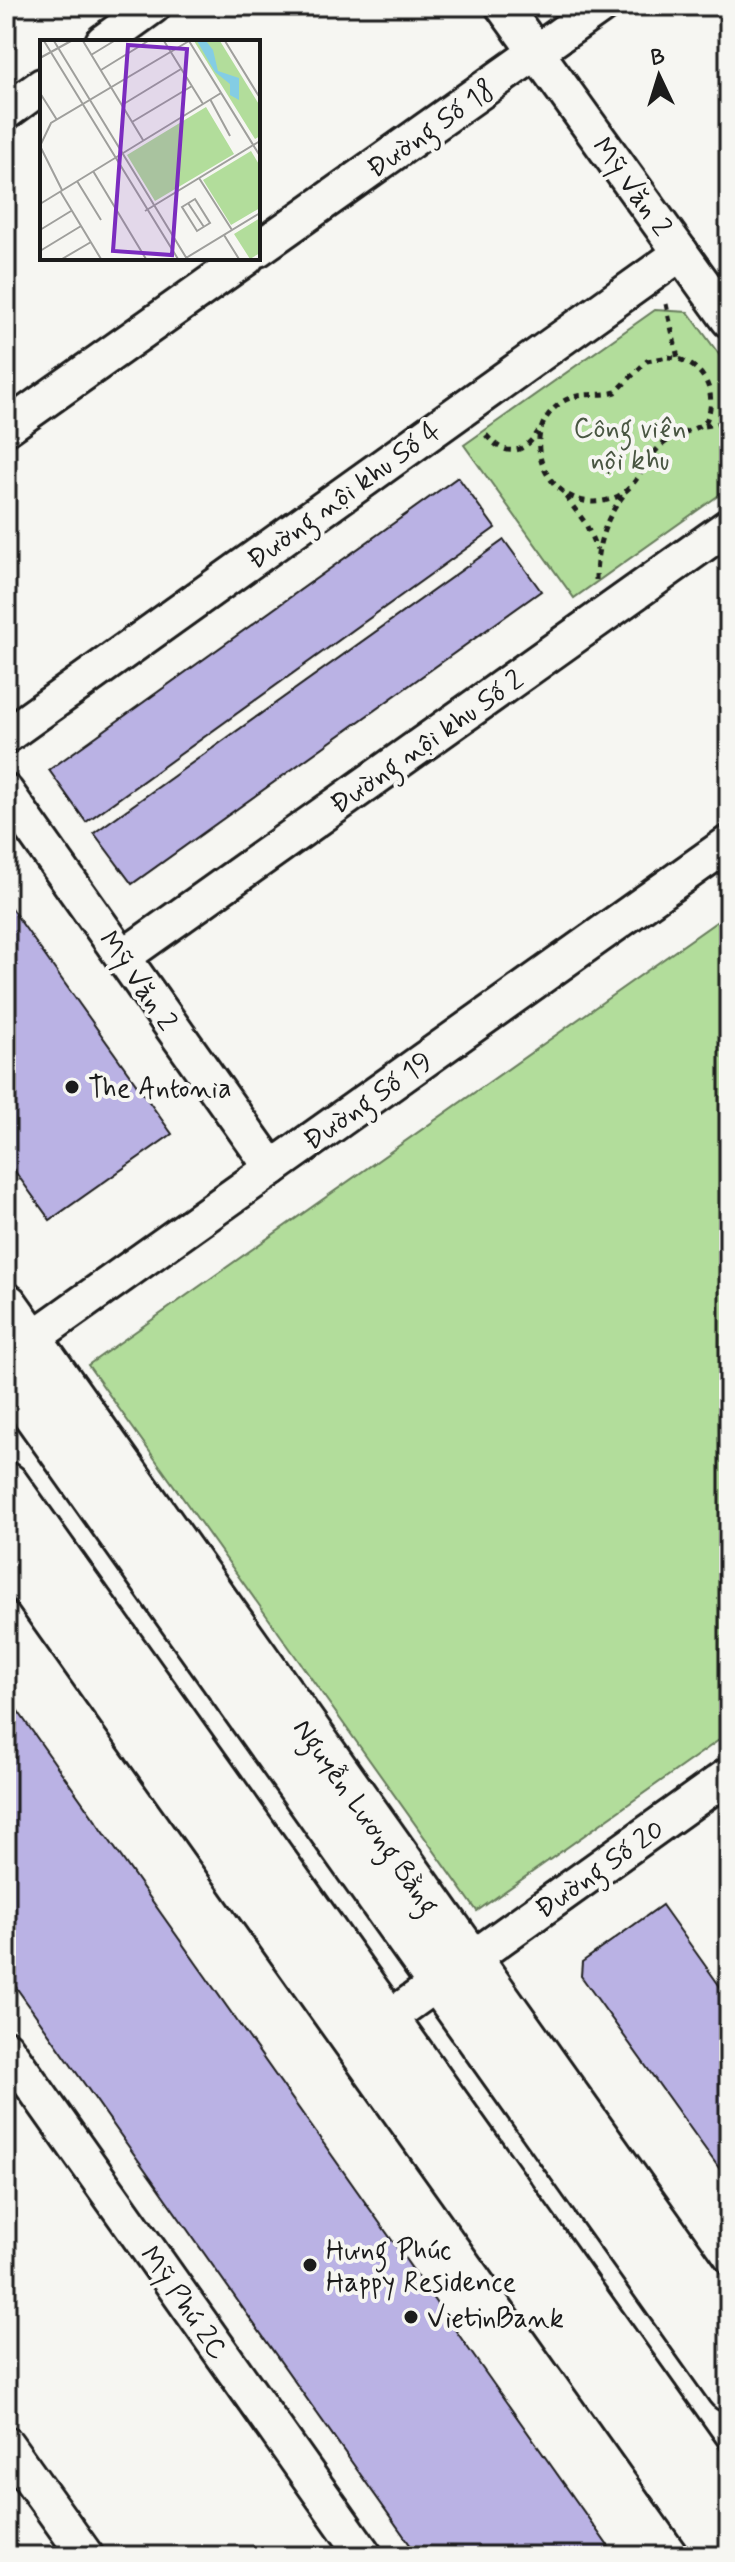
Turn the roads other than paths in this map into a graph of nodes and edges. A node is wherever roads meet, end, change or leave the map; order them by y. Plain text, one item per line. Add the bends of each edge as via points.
1 (153, 6) edge
2 (503, 6) edge
3 (601, 6) edge
4 (106, 40) edge
5 (536, 52) junction
6 (40, 87) edge
7 (6, 112) edge
8 (260, 248) edge
9 (681, 253) junction
10 (243, 260) edge
11 (729, 320) edge
12 (6, 428) edge
13 (729, 526) edge
14 (6, 736) edge
15 (6, 792) edge
16 (729, 843) edge
17 (123, 957) junction
18 (272, 1168) junction
19 (12, 1344) edge
20 (6, 1485) edge
21 (6, 1550) edge
22 (729, 1775) edge
23 (454, 1971) junction
24 (371, 2031) junction
25 (6, 2048) edge
26 (729, 2325) edge
27 (729, 2389) edge
28 (6, 2444) edge
29 (729, 2501) edge
30 (86, 2556) edge
31 (365, 2556) edge
32 (722, 2556) edge

1 - 4 street
2 - 5 street, Mỹ Văn 2
3 - 5 street, Đường Số 18
5 - 8 street, Đường Số 18
5 - 9 street, Mỹ Văn 2
6 - 7 street
9 - 11 street, Mỹ Văn 2
9 - 14 street, Đường nội khu Số 4
10 - 12 street
13 - 17 street, Đường nội khu Số 2
15 - 17 street, Mỹ Văn 2
16 - 18 street, Đường Số 19
17 - 18 street, Mỹ Văn 2
18 - 19 street, Đường Số 19
19 - 23 main road, Nguyễn Lương Bằng
20 - 24 main road
21 - 24 main road
22 - 23 street, Đường Số 20
23 - 24 street, Đường Số 20
23 - 26 main road, Nguyễn Lương Bằng
23 - 27 main road, Nguyễn Lương Bằng
24 - 29 main road
24 - 32 main road
25 - 31 street, Mỹ Phú 2C
28 - 30 street

